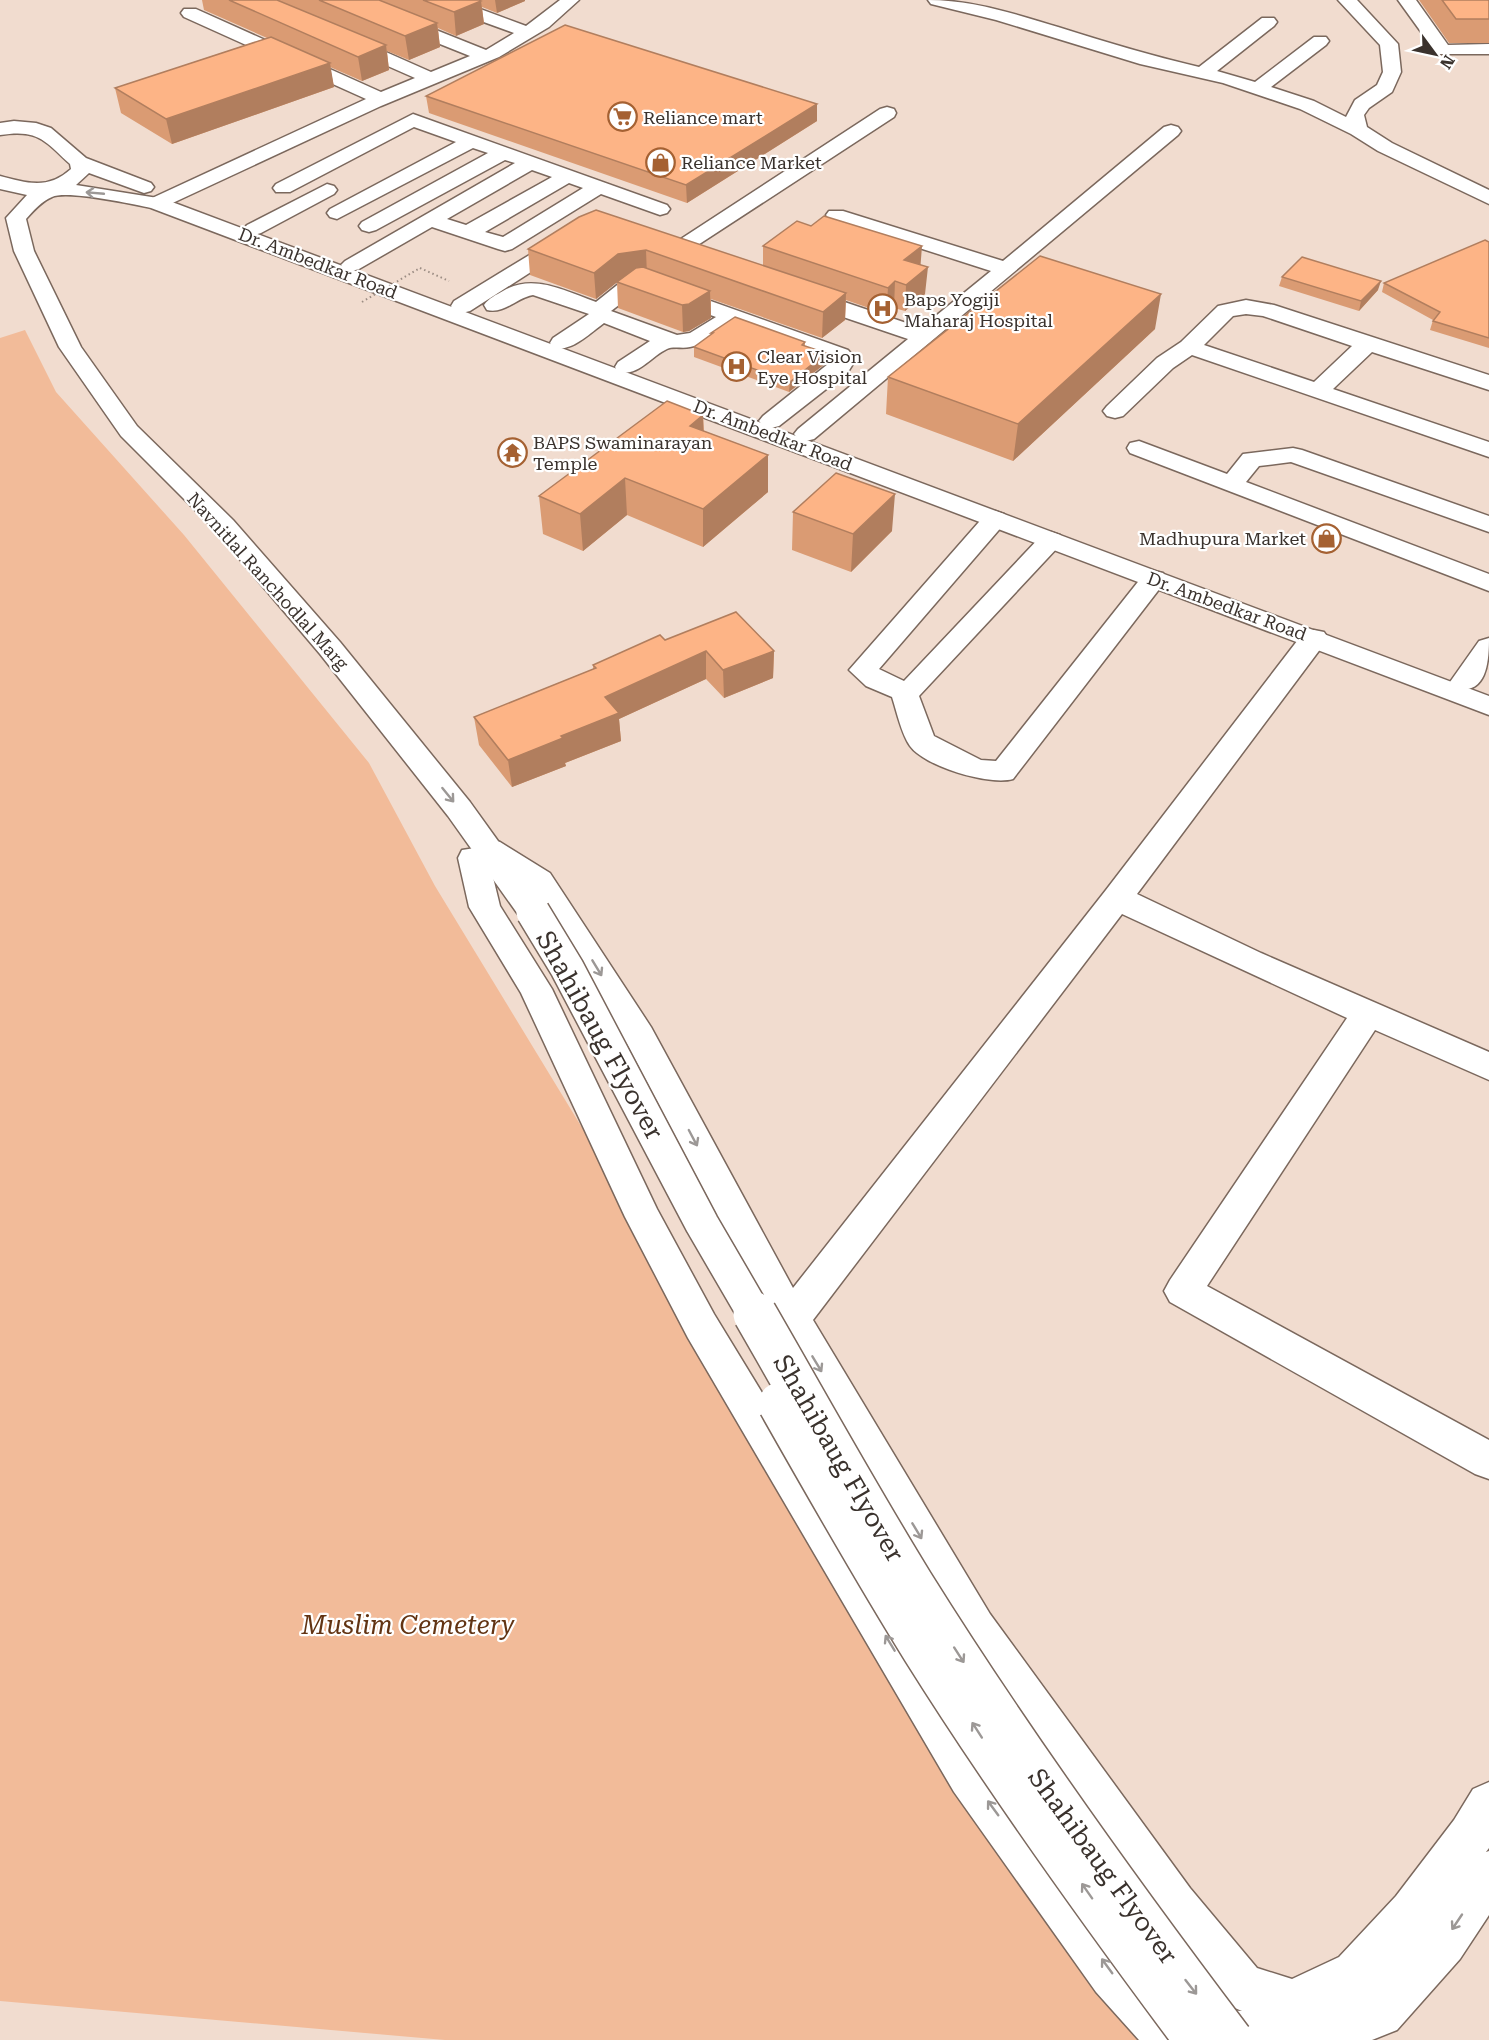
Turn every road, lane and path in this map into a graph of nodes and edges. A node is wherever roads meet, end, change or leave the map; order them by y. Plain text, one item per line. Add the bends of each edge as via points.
1 (346, 0) edge
2 (440, 0) edge
3 (937, 0) edge
4 (1347, 0) edge
5 (1407, 0) edge
6 (216, 3) dead end
7 (558, 3) edge
8 (1268, 22) dead end
9 (527, 32) junction
10 (331, 35) edge
11 (1416, 35) junction
12 (1385, 40) junction
13 (1320, 41) dead end
14 (1489, 50) edge
15 (486, 56) junction
16 (1203, 74) junction
17 (432, 79) junction
18 (1258, 88) junction
19 (381, 99) junction
20 (1362, 104) junction
21 (1307, 105) junction
22 (0, 107) edge
23 (886, 113) dead end
24 (37, 127) junction
25 (0, 129) edge
26 (439, 129) junction
27 (1358, 130) junction
28 (1171, 131) dead end
29 (419, 140) dead end
30 (472, 141) junction
31 (503, 153) junction
32 (79, 162) junction
33 (531, 162) junction
34 (567, 176) junction
35 (347, 179) dead end
36 (0, 183) edge
37 (599, 187) junction
38 (50, 189) junction
39 (283, 189) dead end
40 (1489, 198) edge
41 (163, 200) junction
42 (305, 201) junction
43 (0, 207) edge
44 (660, 209) dead end
45 (337, 213) junction
46 (836, 215) dead end
47 (430, 220) junction
48 (369, 226) junction
49 (254, 228) junction
50 (582, 232) edge
51 (468, 233) junction
52 (398, 237) junction
53 (652, 244) edge
54 (674, 252) junction
55 (696, 259) edge
56 (352, 265) junction
57 (1006, 269) junction
58 (449, 281) dead end
59 (783, 289) edge
60 (362, 303) dead end
61 (472, 310) junction
62 (600, 312) junction
63 (733, 316) junction
64 (925, 337) junction
65 (667, 339) junction
66 (561, 343) junction
67 (1367, 344) junction
68 (1189, 347) junction
69 (627, 367) junction
70 (1489, 383) edge
71 (1318, 391) junction
72 (1115, 411) dead end
73 (771, 421) junction
74 (806, 434) junction
75 (1139, 448) dead end
76 (1489, 450) edge
77 (1231, 485) junction
78 (995, 519) junction
79 (1489, 524) edge
80 (1051, 540) junction
81 (1154, 579) junction
82 (1489, 583) edge
83 (1314, 638) junction
84 (1489, 647) edge
85 (1477, 686) edge
86 (904, 692) junction
87 (1489, 706) edge
88 (481, 854) junction
89 (1117, 898) junction
90 (524, 915) junction
91 (1368, 1014) junction
92 (1489, 1067) edge
93 (791, 1319) junction
94 (1489, 1461) edge
95 (1489, 1805) edge
96 (1489, 1874) edge
97 (1196, 2040) edge
98 (1231, 2040) edge

1 - 15 main road
2 - 9 main road
3 - 16 main road
4 - 12 main road
5 - 11 main road
6 - 19 main road via 190,13
7 - 9 main road
8 - 16 main road
9 - 15 main road
10 - 17 main road
11 - 12 main road
11 - 14 main road via 1443,50
12 - 20 main road via 1389,44 1392,72 1385,88
13 - 18 main road
15 - 17 main road
16 - 18 main road
17 - 19 main road
18 - 21 main road
19 - 41 main road
20 - 21 main road
20 - 27 main road via 1355,115
21 - 27 main road
22 - 24 main road, Dr. Ambedkar Road
23 - 54 main road
24 - 25 main road
24 - 32 main road, Dr. Ambedkar Road
26 - 29 main road
26 - 30 main road
26 - 39 main road via 413,120
27 - 40 main road
28 - 57 main road
30 - 31 main road
30 - 45 main road
31 - 33 main road
31 - 48 main road
32 - 38 main road via 81,170 69,183
32 - 41 main road, Dr. Ambedkar Road
33 - 34 main road
33 - 47 main road
34 - 37 main road
34 - 51 main road
35 - 42 main road
36 - 38 main road, Dr. Ambedkar Road via 30,191
37 - 44 main road
37 - 51 main road via 506,245
41 -> 38 main road, Dr. Ambedkar Road
38 -> 88 main road, Navnitlal Ranchodlal Marg via 15,218 24,251 70,347 129,431 224,525 330,648 459,809
41 - 49 main road, Dr. Ambedkar Road
41 - 78 main road, Dr. Ambedkar Road
42 - 45 main road
42 - 49 main road
43 - 88 main road via 8,249 56,351 115,436 209,530 300,636 442,815
45 - 48 main road
46 - 57 main road
47 - 51 main road
47 - 52 main road
48 - 52 main road
49 - 56 main road, Dr. Ambedkar Road
50 - 61 main road
52 - 56 main road
53 - 54 main road
54 - 55 main road
56 - 61 main road, Dr. Ambedkar Road
57 - 64 main road
58 - 60 path, bridge via 420,268
59 - 64 main road
61 - 62 main road via 534,288
61 - 66 main road, Dr. Ambedkar Road
62 - 63 main road via 629,287 646,284
62 - 65 main road
62 - 66 main road
63 - 65 main road via 692,342
63 - 73 main road via 845,359
64 - 74 main road
65 - 69 main road
66 - 69 main road, Dr. Ambedkar Road
67 - 68 main road via 1246,307 1226,311
67 - 70 main road
67 - 71 main road
68 - 71 main road
68 - 72 main road via 1165,363
69 - 73 main road, Dr. Ambedkar Road
71 - 76 main road
73 - 74 main road, Dr. Ambedkar Road
74 - 85 main road, Dr. Ambedkar Road
75 - 77 main road
77 - 79 main road via 1252,459 1293,454
77 - 82 main road
78 - 80 main road, Dr. Ambedkar Road
78 - 86 main road via 863,670
80 - 81 main road, Dr. Ambedkar Road
80 - 86 main road via 912,689
81 - 83 main road, Dr. Ambedkar Road
81 - 86 main road via 1003,772 976,769 922,742
83 - 87 main road, Dr. Ambedkar Road
83 - 89 main road
84 - 85 main road
88 - 90 main road, Shahibaug Flyover
88 -> 93 main road via 539,881 590,957 639,1036
96 -> 88 main road via 1443,1942 1380,2013 1306,2039 1164,2031 1113,1975 970,1776 701,1326 643,1217 536,989 485,907
89 - 91 main road
89 - 93 main road
97 -> 90 main road, Shahibaug Flyover, bridge via 1136,1961 998,1762 890,1594 682,1232 549,974
90 -> 98 main road, Shahibaug Flyover, bridge via 567,968 702,1224 912,1583 1019,1747
91 - 92 main road
91 - 94 main road via 1184,1291
93 -> 95 main road via 975,1629 1173,1905 1242,1987 1293,2003 1356,1974 1413,1913

